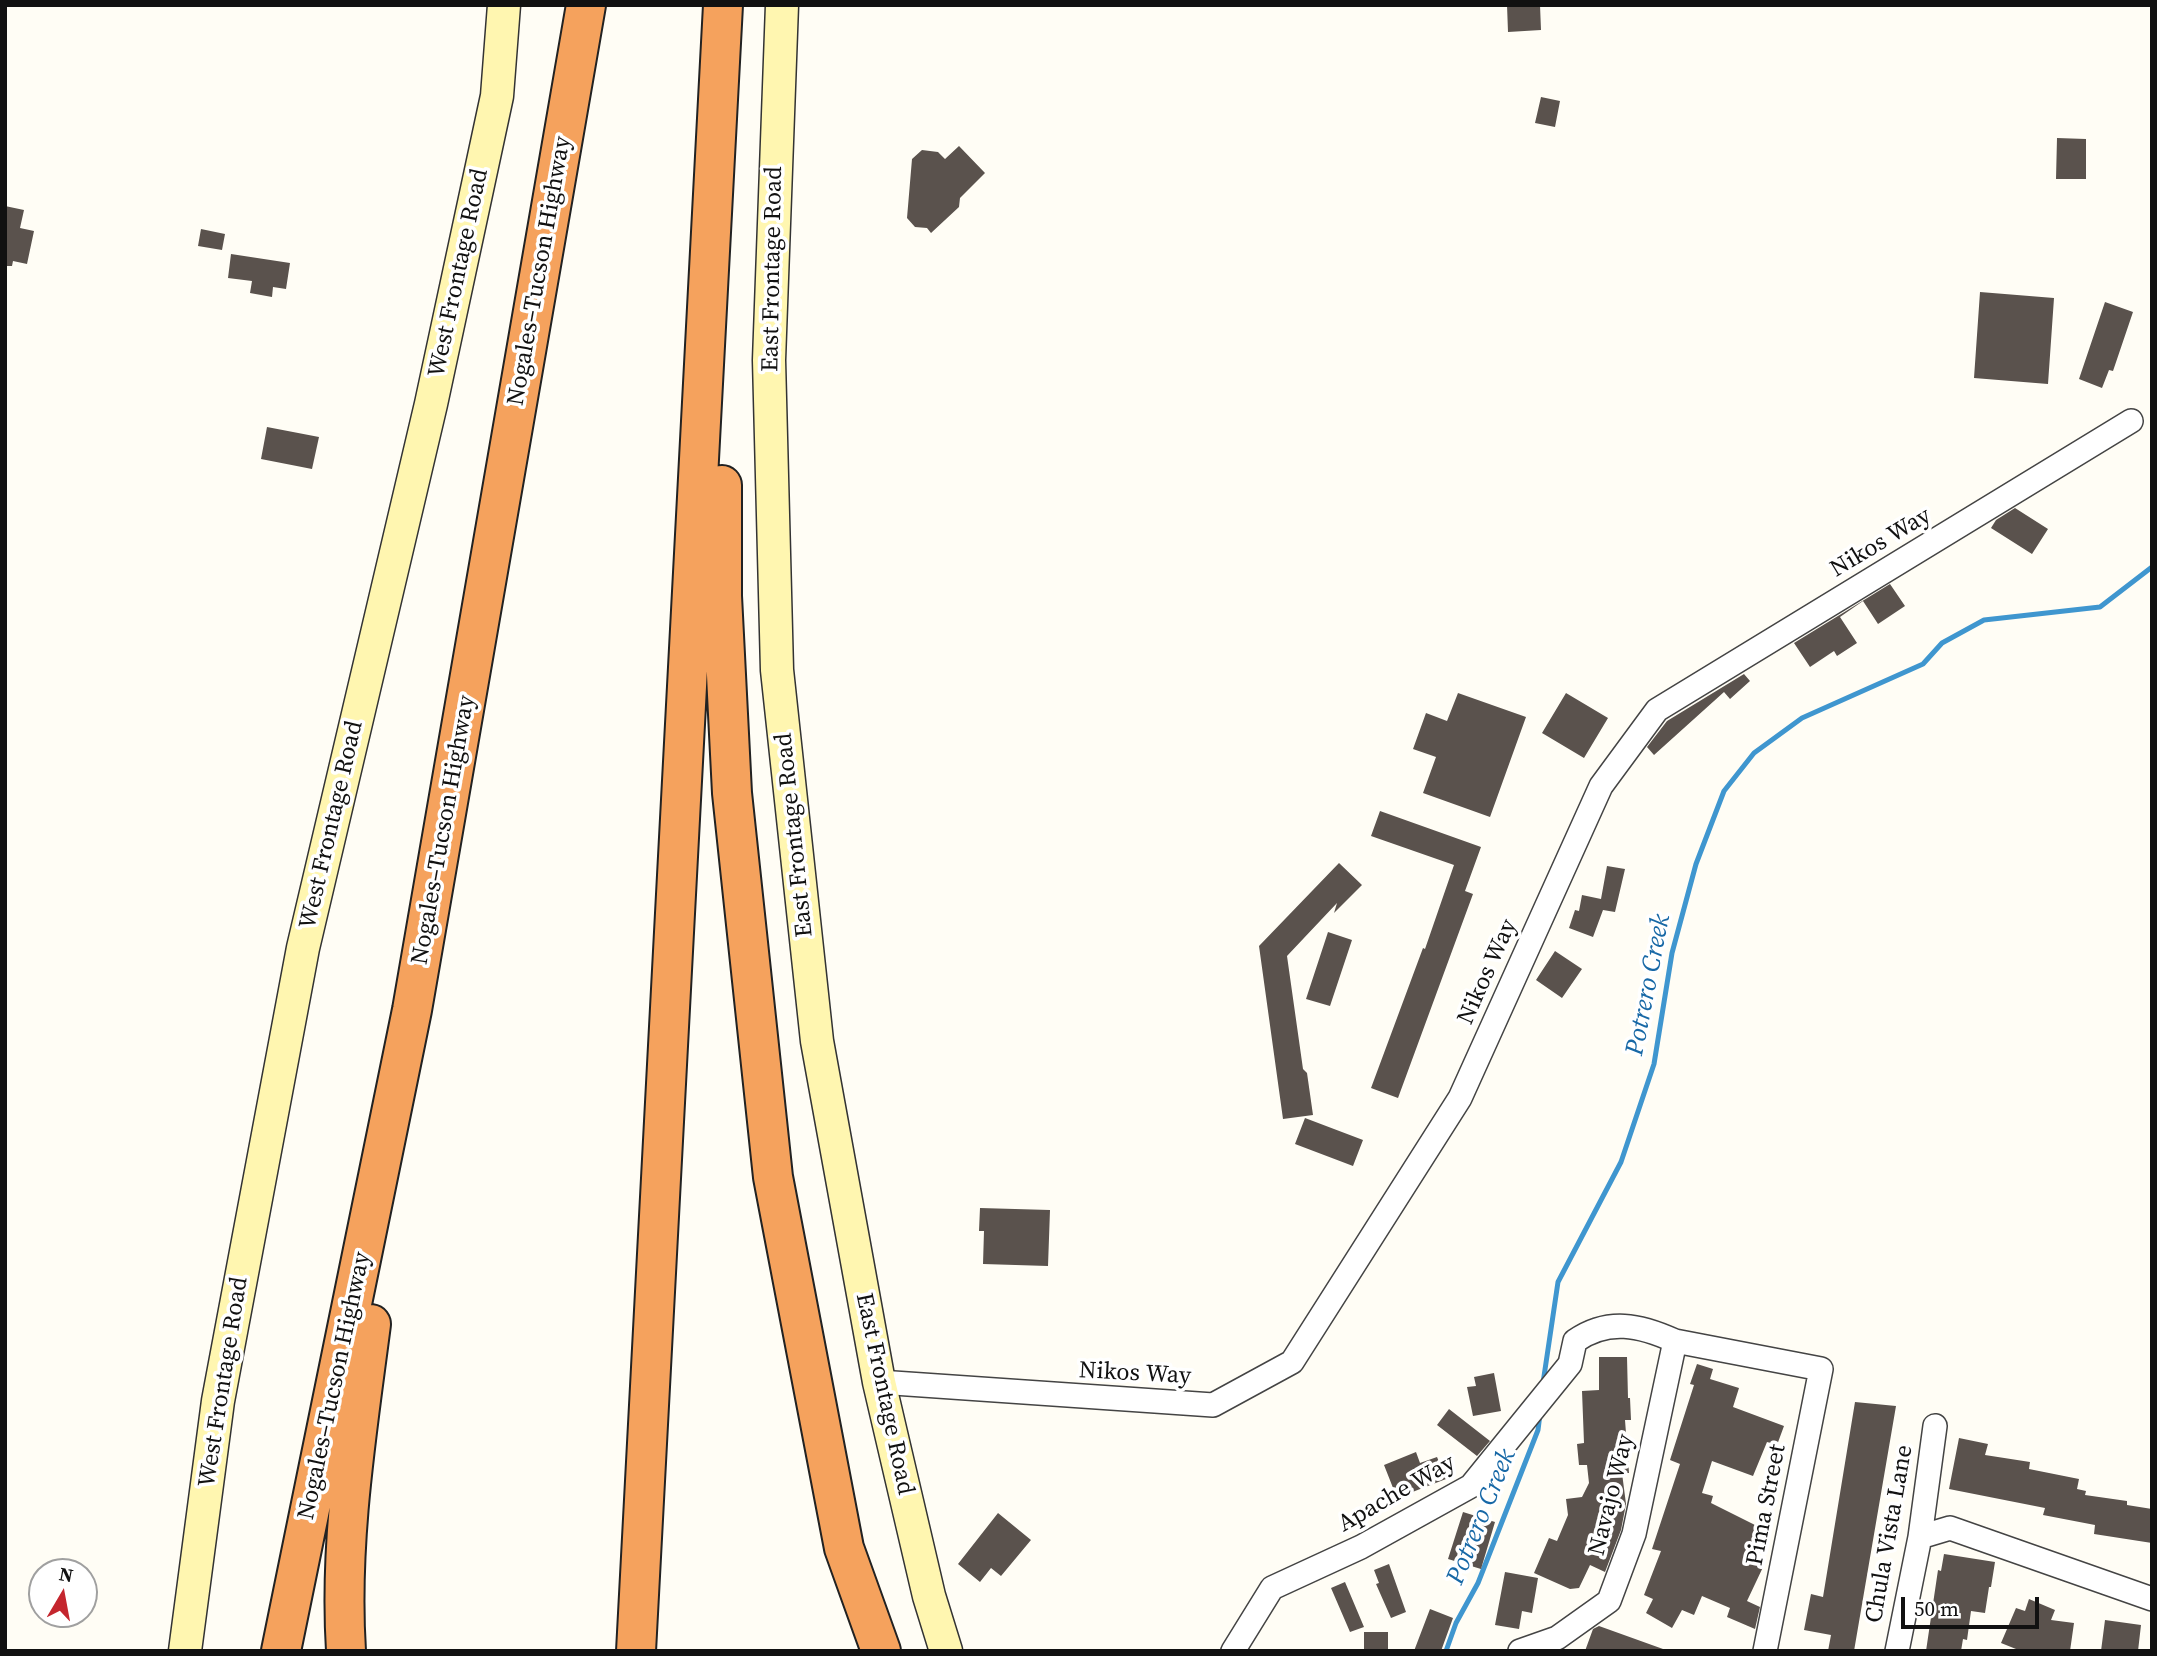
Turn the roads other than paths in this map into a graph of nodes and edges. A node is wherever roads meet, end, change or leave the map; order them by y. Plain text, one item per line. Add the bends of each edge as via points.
1 (504, 5) edge
2 (586, 5) edge
3 (723, 5) edge
4 (782, 5) edge
5 (705, 350) junction
6 (2131, 421) dead end
7 (412, 1010) junction
8 (1675, 1341) junction
9 (1821, 1369) joint
10 (879, 1382) junction
11 (1935, 1426) dead end
12 (1920, 1537) junction
13 (2152, 1599) edge
14 (1555, 1644) edge
15 (184, 1651) edge
16 (281, 1651) edge
17 (346, 1651) edge
18 (636, 1651) edge
19 (881, 1651) edge
20 (946, 1651) edge
21 (1233, 1651) edge
22 (1520, 1651) edge
23 (1765, 1651) edge
24 (1896, 1651) edge

1 - 15 street, West Frontage Road via 497,96 431,404 303,948 218,1401
2 - 7 highway, Nogales–Tucson Highway
3 - 5 highway
4 - 10 street, East Frontage Road via 769,360 777,670 817,1041
5 - 18 highway
5 - 19 highway via 722,435 722,596 732,793 773,1177 844,1548
6 - 10 street, Nikos Way via 1657,710 1601,786 1460,1098 1292,1362 1213,1405
7 - 16 highway, Nogales–Tucson Highway
7 - 17 highway via 350,1497
8 - 9 street, Apache Way
8 - 14 street, Navajo Way via 1634,1534 1609,1601
8 - 21 street, Apache Way via 1613,1324 1591,1329 1575,1341 1570,1364 1471,1486 1361,1547 1272,1588
9 - 23 street, Pima Street
10 - 20 street, East Frontage Road
11 - 12 street, Chula Vista Lane
12 - 13 street via 1950,1528
12 - 24 street, Chula Vista Lane
14 - 22 street, Navajo Way

